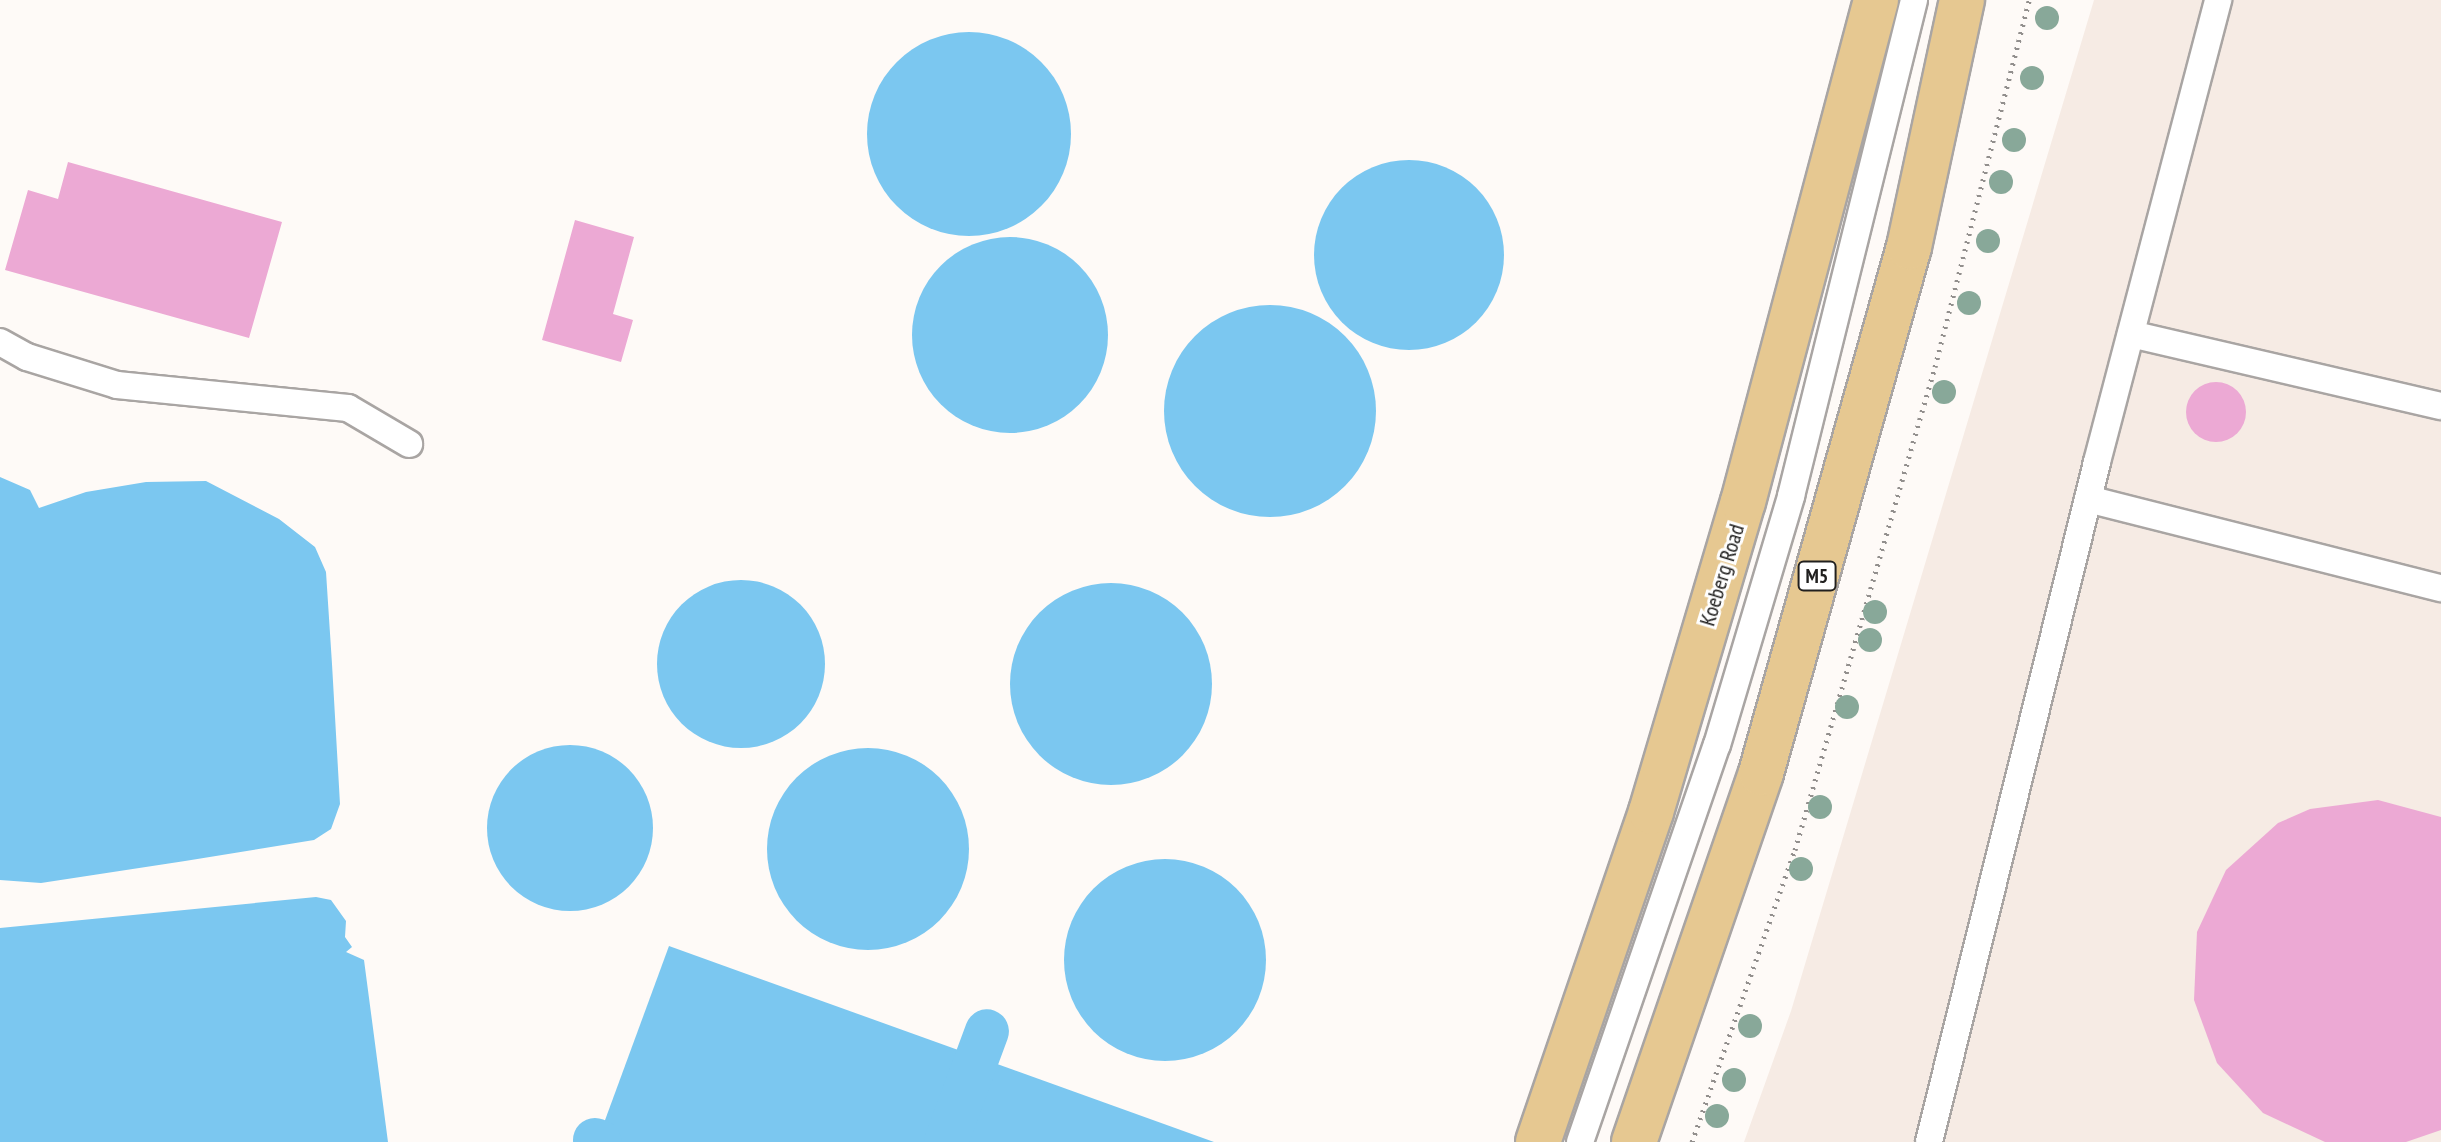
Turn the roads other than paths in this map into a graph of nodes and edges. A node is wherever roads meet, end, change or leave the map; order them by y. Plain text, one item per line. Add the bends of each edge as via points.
1 (1876, 0) edge
2 (1914, 0) edge
3 (1962, 0) edge
4 (2218, 0) edge
5 (2131, 334) junction
6 (0, 342) edge
7 (2441, 406) edge
8 (409, 444) dead end
9 (2088, 499) junction
10 (2441, 588) edge
11 (1538, 1142) edge
12 (1580, 1142) edge
13 (1634, 1142) edge
14 (1929, 1142) edge

1 - 11 main road, Koeberg Road via 1743,502 1651,812
2 - 12 lane via 1791,496 1717,745
3 - 13 main road, M5 via 1909,247 1766,758
4 - 5 lane
5 - 7 lane
5 - 9 lane
6 - 8 lane via 27,357 117,385 348,408
9 - 10 lane
9 - 14 lane

